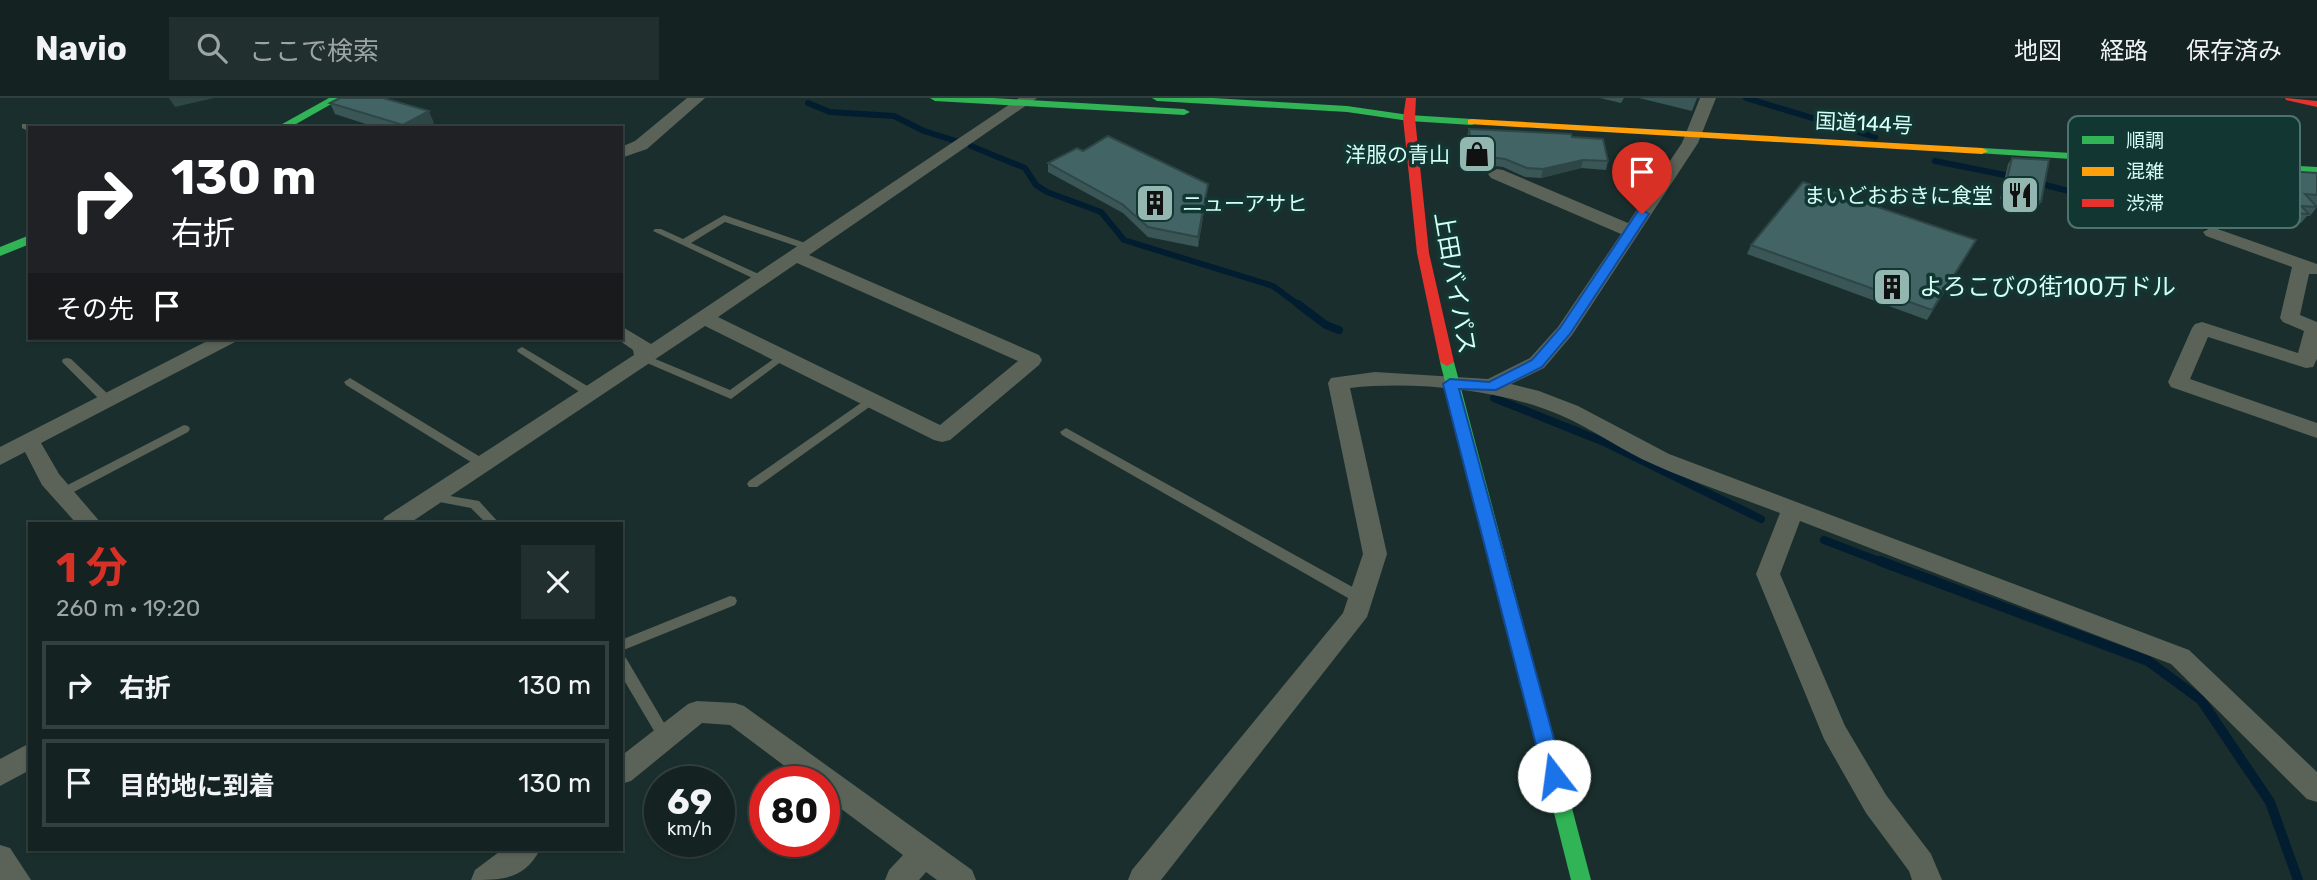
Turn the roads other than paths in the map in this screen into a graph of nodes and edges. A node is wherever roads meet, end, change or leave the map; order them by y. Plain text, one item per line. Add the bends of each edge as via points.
1 (337, 98) edge
2 (697, 98) edge
3 (935, 98) edge
4 (1157, 98) edge
5 (1411, 98) edge
6 (1708, 98) edge
7 (2290, 98) edge
8 (1025, 100) edge
9 (2317, 104) edge
10 (1409, 118) junction
11 (284, 126) edge
12 (1692, 135) junction
13 (623, 152) edge
14 (2068, 157) edge
15 (1497, 174) dead end
16 (658, 231) dead end
17 (1630, 231) junction
18 (2211, 232) dead end
19 (28, 240) edge
20 (683, 243) junction
21 (802, 251) junction
22 (0, 252) edge
23 (2310, 268) edge
24 (761, 279) junction
25 (704, 318) junction
26 (623, 333) edge
27 (224, 340) edge
28 (522, 350) dead end
29 (782, 356) junction
30 (644, 358) junction
31 (67, 361) dead end
32 (350, 382) dead end
33 (1450, 384) junction
34 (1491, 386) junction
35 (590, 393) junction
36 (106, 398) junction
37 (871, 400) junction
38 (184, 429) dead end
39 (2317, 431) edge
40 (1066, 432) dead end
41 (29, 440) junction
42 (0, 457) edge
43 (483, 464) junction
44 (753, 484) dead end
45 (62, 493) junction
46 (433, 497) junction
47 (1792, 511) junction
48 (88, 522) edge
49 (395, 522) edge
50 (492, 522) edge
51 (1360, 598) junction
52 (730, 601) dead end
53 (623, 645) edge
54 (623, 665) edge
55 (665, 737) junction
56 (28, 756) edge
57 (623, 770) edge
58 (0, 774) edge
59 (2317, 790) edge
60 (522, 851) edge
61 (924, 853) junction
62 (0, 858) edge
63 (16, 880) edge
64 (486, 880) edge
65 (900, 880) edge
66 (961, 880) edge
67 (1143, 880) edge
68 (1581, 880) edge
69 (1927, 880) edge

1 - 11 main road
2 - 13 street via 641,145
3 - 8 main road
4 - 10 main road via 1347,109
5 - 10 main road, 上田バイパス
6 - 12 street
7 - 9 main road
8 - 10 main road via 1342,121
8 - 21 street
10 - 12 main road, 国道144号
10 - 33 main road, 上田バイパス via 1423,253
12 - 14 main road, 国道144号
12 - 17 street
15 - 17 street
16 - 20 lane
17 - 34 street via 1565,331 1537,363
18 - 23 street
19 - 22 main road
20 - 21 lane via 724,218
20 - 24 lane
21 - 24 street
21 - 37 street via 1032,360 942,435
23 - 39 street via 2290,318 2315,328 2306,362 2202,328 2178,382
24 - 25 street
25 - 29 street
25 - 30 street
26 - 30 street via 643,347
27 - 36 street
28 - 35 lane
29 - 30 lane via 731,395
29 - 37 street
30 - 35 street
31 - 36 lane
32 - 43 lane
33 - 34 street
33 - 51 street via 1375,379 1338,383 1375,554
33 - 68 main road, 上田バイパス
34 - 47 street via 1570,411 1661,460
35 - 43 street
36 - 41 street
37 - 44 lane
38 - 45 lane
40 - 51 lane
41 - 42 street
41 - 45 street
43 - 46 street
45 - 48 street
46 - 49 street
46 - 50 lane via 475,504
47 - 59 street via 2180,657
47 - 69 street via 1768,575 1834,731
51 - 67 street via 1354,617
52 - 53 lane
54 - 55 lane
55 - 57 street
55 - 61 street via 697,712 735,715
56 - 58 street
60 - 64 street
61 - 65 street
61 - 66 street
62 - 63 street

